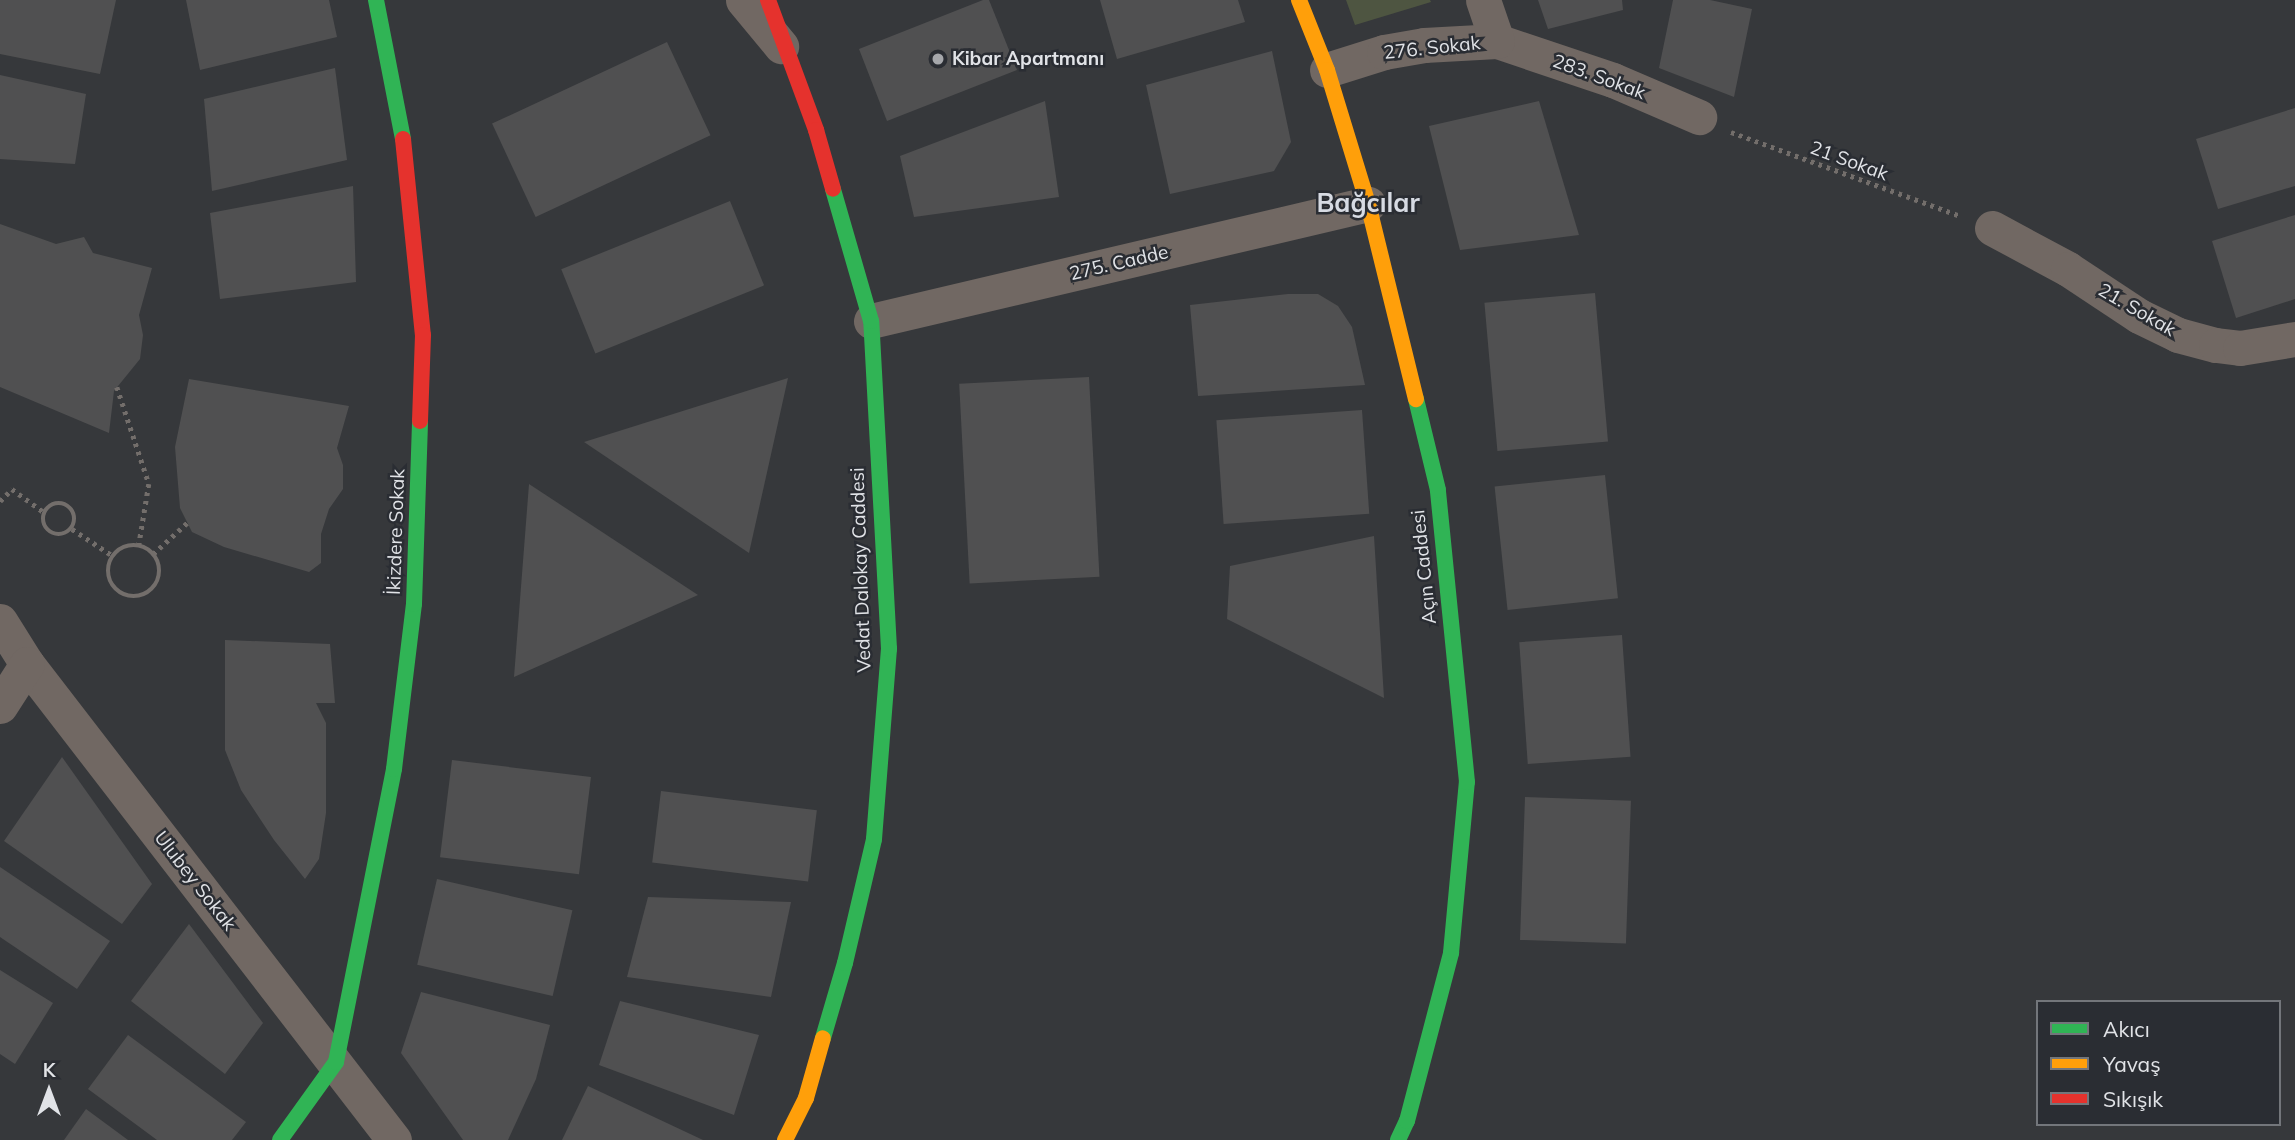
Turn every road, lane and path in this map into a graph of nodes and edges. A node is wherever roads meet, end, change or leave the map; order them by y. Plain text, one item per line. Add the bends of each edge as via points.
1 (376, 0) edge
2 (743, 0) edge
3 (768, 0) edge
4 (1300, 0) edge
5 (1483, 0) edge
6 (1497, 41) junction
7 (787, 53) junction
8 (1327, 70) junction
9 (1699, 117) joint
10 (1368, 204) junction
11 (1992, 228) joint
12 (871, 321) junction
13 (2295, 339) edge
14 (117, 387) dead end
15 (0, 500) edge
16 (44, 512) junction
17 (187, 523) dead end
18 (72, 528) junction
19 (139, 545) junction
20 (153, 554) junction
21 (113, 556) junction
22 (0, 621) edge
23 (27, 664) junction
24 (0, 706) edge
25 (335, 1062) junction
26 (280, 1140) edge
27 (394, 1140) edge
28 (785, 1140) edge
29 (1398, 1140) edge

1 - 25 street, İkizdere Sokak via 403,136 423,335 415,590 394,769
2 - 7 street
3 - 7 street, Vedat Dalokay Caddesi
4 - 8 street, Açın Caddesi
5 - 6 street, 276. Sokak
6 - 8 street, 276. Sokak via 1424,45
6 - 9 street, 283. Sokak via 1613,80
7 - 12 street, Vedat Dalokay Caddesi via 816,130
8 - 10 street, Açın Caddesi
9 - 11 path, 21 Sokak
10 - 12 street, 275. Cadde
10 - 29 street, Açın Caddesi via 1438,490 1467,782 1451,953
11 - 13 street, 21. Sokak via 2068,269 2139,317 2178,335 2240,348
12 - 28 street, Vedat Dalokay Caddesi via 889,649 874,839 806,1098
14 - 19 path via 149,484
15 - 16 path via 12,489
16 - 18 path via 48,532 63,535
16 - 18 path via 56,503 66,505 75,518
17 - 20 path
18 - 21 path
19 - 20 path
19 - 21 path via 121,548
20 - 21 path via 160,569 156,585 135,597 113,587 108,570
22 - 23 street, Ulubey Sokak
23 - 24 street
23 - 25 street, Ulubey Sokak
25 - 26 street
25 - 27 street, Ulubey Sokak

